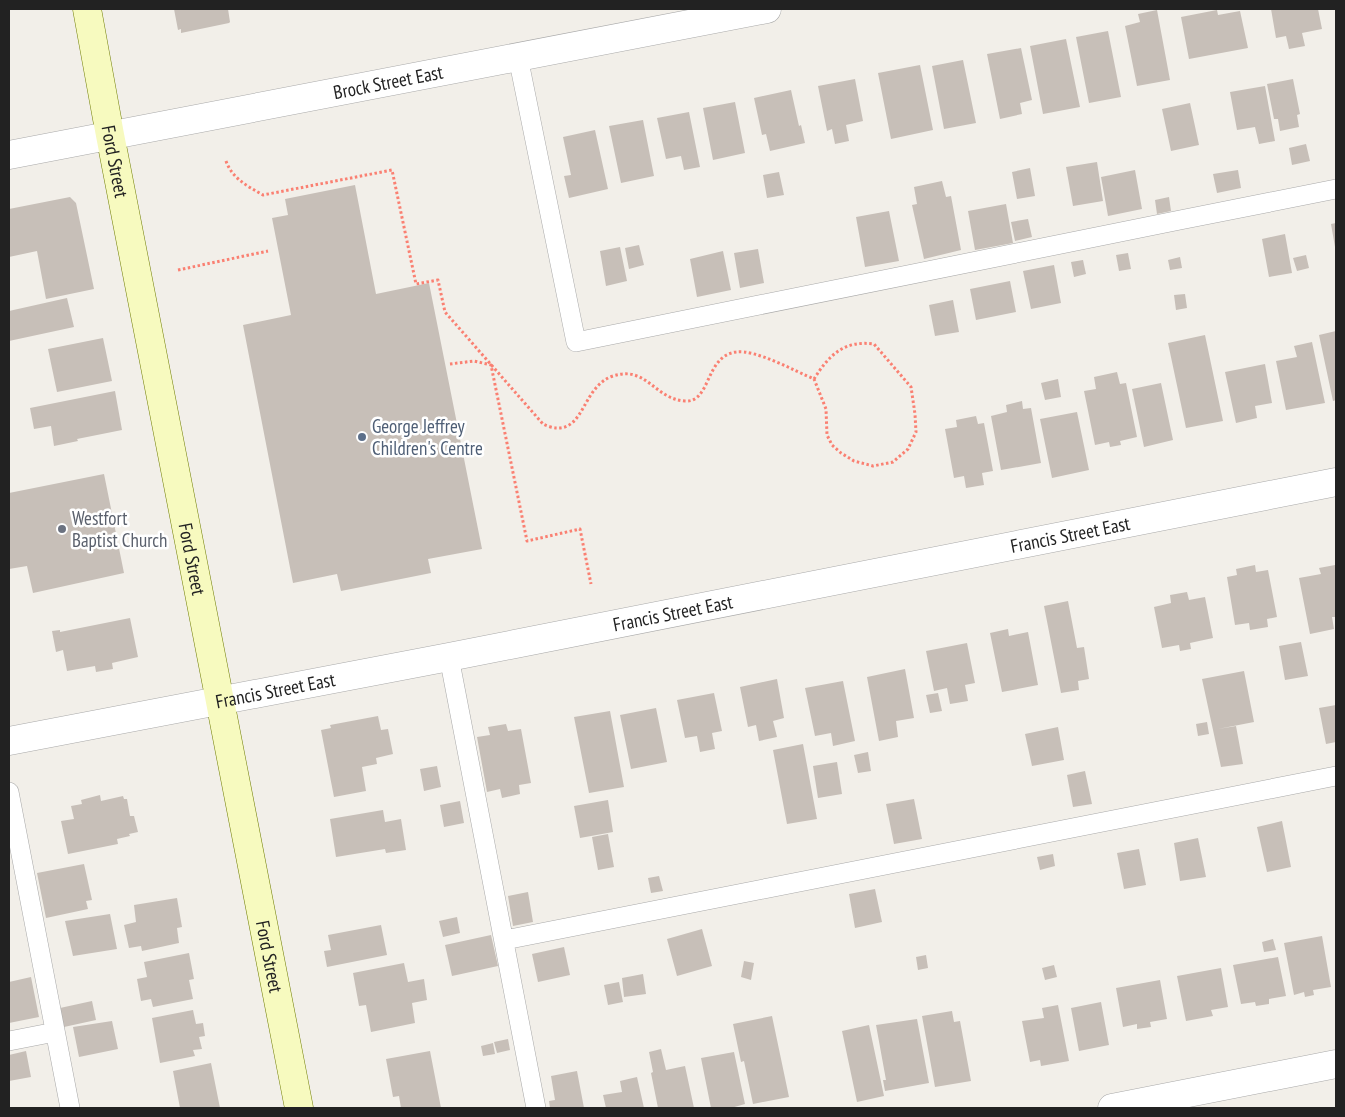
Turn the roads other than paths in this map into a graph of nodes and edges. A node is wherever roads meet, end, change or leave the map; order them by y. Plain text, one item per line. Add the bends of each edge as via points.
1 (87, 9) edge
2 (767, 9) edge
3 (518, 57) junction
4 (110, 134) junction
5 (9, 155) edge
6 (1336, 190) edge
7 (1336, 482) edge
8 (449, 657) junction
9 (220, 701) junction
10 (9, 741) edge
11 (1336, 776) edge
12 (9, 792) edge
13 (504, 940) junction
14 (55, 1032) junction
15 (9, 1041) edge
16 (1336, 1064) edge
17 (70, 1108) edge
18 (299, 1108) edge
19 (536, 1108) edge
20 (1112, 1108) edge

1 - 4 main road, Ford Street
2 - 3 street, Brock Street East
3 - 4 street, Brock Street East
3 - 6 lane via 576,342
4 - 5 street, Brock Street East
4 - 9 main road, Ford Street
7 - 8 street, Francis Street East
8 - 9 street, Francis Street East
8 - 13 lane
9 - 10 street, Francis Street East
9 - 18 main road, Ford Street
11 - 13 lane
12 - 14 lane
13 - 19 lane
14 - 15 lane
14 - 17 lane
16 - 20 street

